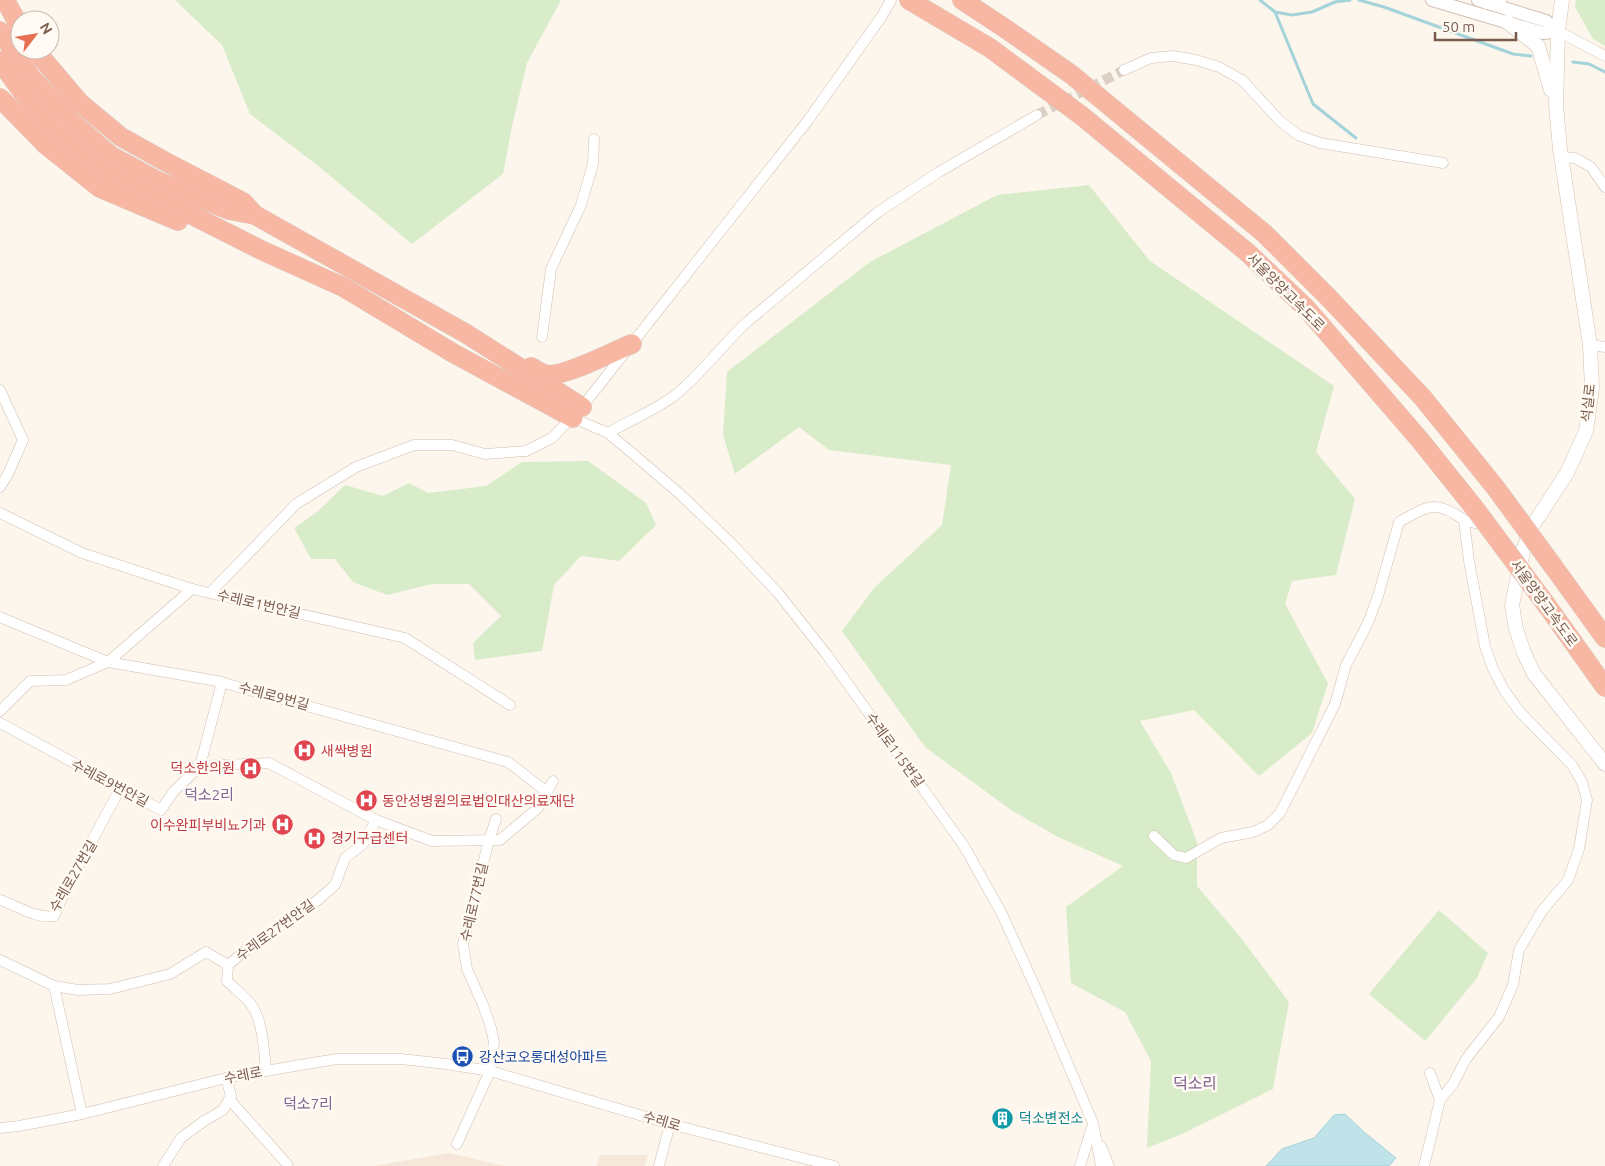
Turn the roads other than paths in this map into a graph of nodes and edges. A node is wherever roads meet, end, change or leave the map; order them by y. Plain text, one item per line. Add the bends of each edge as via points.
1 (891, 0) edge
2 (962, 0) edge
3 (1432, 0) edge
4 (1562, 0) edge
5 (1488, 1) edge
6 (914, 3) edge
7 (1507, 22) junction
8 (0, 31) edge
9 (1558, 32) junction
10 (1605, 56) edge
11 (43, 60) edge
12 (0, 61) edge
13 (1124, 70) tunnel mouth
14 (0, 98) edge
15 (1556, 105) junction
16 (1037, 115) tunnel mouth
17 (594, 139) dead end
18 (1562, 157) junction
19 (1443, 163) dead end
20 (1605, 187) edge
21 (255, 214) junction
22 (261, 250) junction
23 (542, 337) dead end
24 (632, 344) junction
25 (1590, 346) junction
26 (1605, 347) edge
27 (496, 353) junction
28 (0, 390) edge
29 (578, 413) junction
30 (608, 433) junction
31 (0, 487) edge
32 (0, 513) edge
33 (1464, 520) junction
34 (1523, 551) junction
35 (192, 588) junction
36 (210, 592) junction
37 (0, 617) edge
38 (1605, 638) edge
39 (108, 662) junction
40 (222, 682) junction
41 (1605, 687) edge
42 (510, 705) dead end
43 (0, 711) edge
44 (0, 723) edge
45 (1605, 764) edge
46 (200, 766) junction
47 (553, 781) dead end
48 (120, 789) junction
49 (547, 792) junction
50 (496, 819) dead end
51 (376, 820) junction
52 (1154, 836) dead end
53 (489, 840) junction
54 (0, 900) edge
55 (0, 960) edge
56 (228, 965) junction
57 (54, 986) junction
58 (266, 1071) junction
59 (490, 1071) junction
60 (1430, 1073) dead end
61 (226, 1078) junction
62 (229, 1099) junction
63 (1440, 1100) junction
64 (82, 1114) junction
65 (670, 1124) junction
66 (1093, 1125) junction
67 (0, 1128) edge
68 (457, 1144) dead end
69 (163, 1166) edge
70 (287, 1166) edge
71 (659, 1166) edge
72 (834, 1166) edge
73 (1080, 1166) edge
74 (1100, 1166) edge
75 (1109, 1166) edge
76 (1424, 1166) edge

1 - 24 street via 810,119
2 - 38 highway, 서울양양고속도로, bridge via 1072,75 1265,234 1423,398 1495,487
3 - 7 street
4 - 9 main road, 석실로
5 - 9 street via 1546,21
6 - 41 highway, 서울양양고속도로, bridge via 990,48 1082,116 1248,254 1306,308 1476,510
7 - 9 street via 1543,33
7 - 15 main road via 1538,46
8 - 21 highway via 31,77 72,122 110,155 158,181 211,203
9 - 10 street
9 - 15 main road, 석실로
11 - 21 highway via 80,103 121,137 243,202
12 - 22 highway via 56,134 83,156 113,175
13 - 19 street via 1151,58 1173,56 1196,60 1219,67 1242,80 1280,121 1298,135 1320,142
14 - 22 highway via 46,145 100,188 178,221
15 - 18 main road, 석실로
16 - 30 street via 938,172 878,212 729,338 675,396
17 - 23 street via 593,164 581,205 551,269
18 - 20 street via 1575,158 1591,167
18 - 25 main road, 석실로
21 - 27 highway
22 - 29 highway via 343,287 453,353
24 - 27 highway via 583,366 546,374 509,355
24 - 29 street
25 - 26 street
25 - 34 main road, 석실로 via 1592,388 1586,430 1567,472 1531,528
27 - 29 highway
28 - 31 street via 23,440
29 - 30 street, 수레로115번길
29 - 36 street via 552,438 526,451 485,454 452,444 414,445 356,467 296,504
30 - 66 street, 수레로115번길 via 688,502 778,593 827,655 964,846 1002,914
32 - 35 street, 수레로1번안길 via 82,553
33 - 34 street via 1492,528 1514,550
33 - 52 street via 1436,506 1425,508 1399,522 1378,596 1346,665 1335,704 1280,813 1268,825 1253,832 1221,838 1186,858 1174,855
33 - 63 street via 1469,560 1493,670 1520,711 1572,765 1582,782 1586,800 1578,849 1568,880 1542,911 1519,950 1512,986 1499,1017 1466,1059
34 - 45 main road, 석실로 via 1512,606 1524,653 1534,674
35 - 36 street, 수레로1번안길
35 - 39 street
36 - 42 street, 수레로1번안길 via 405,638
37 - 39 street, 수레로9번길
39 - 40 street, 수레로9번길
39 - 43 street via 66,680 30,681
40 - 46 street
40 - 49 street, 수레로9번길 via 508,762
44 - 48 street, 수레로9번안길
46 - 48 street, 수레로9번안길 via 174,791 161,810
46 - 51 street via 269,763
47 - 49 street
48 - 54 street, 수레로27번길 via 54,916 30,912
49 - 53 street via 538,808 500,840
50 - 53 street, 수레로77번길
51 - 53 street via 432,841
51 - 56 street, 수레로27번안길 via 363,844 345,858 335,885
53 - 59 street, 수레로77번길 via 462,944 467,969 492,1028 494,1042
55 - 57 street, 수레로27번안길
56 - 57 street, 수레로27번안길 via 206,952 170,974 110,989 78,990
56 - 58 street via 227,981 251,1004 261,1029
57 - 64 street
58 - 59 street, 수레로 via 337,1058 401,1059
58 - 61 street, 수레로
59 - 65 street, 수레로
59 - 68 street
60 - 63 street
61 - 62 street
61 - 64 street, 수레로
62 - 69 street via 223,1110 181,1138
62 - 70 street
63 - 76 street
64 - 67 street, 수레로
65 - 71 street
65 - 72 street, 수레로
66 - 73 street
66 - 74 street, 수레로115번길
66 - 75 street

